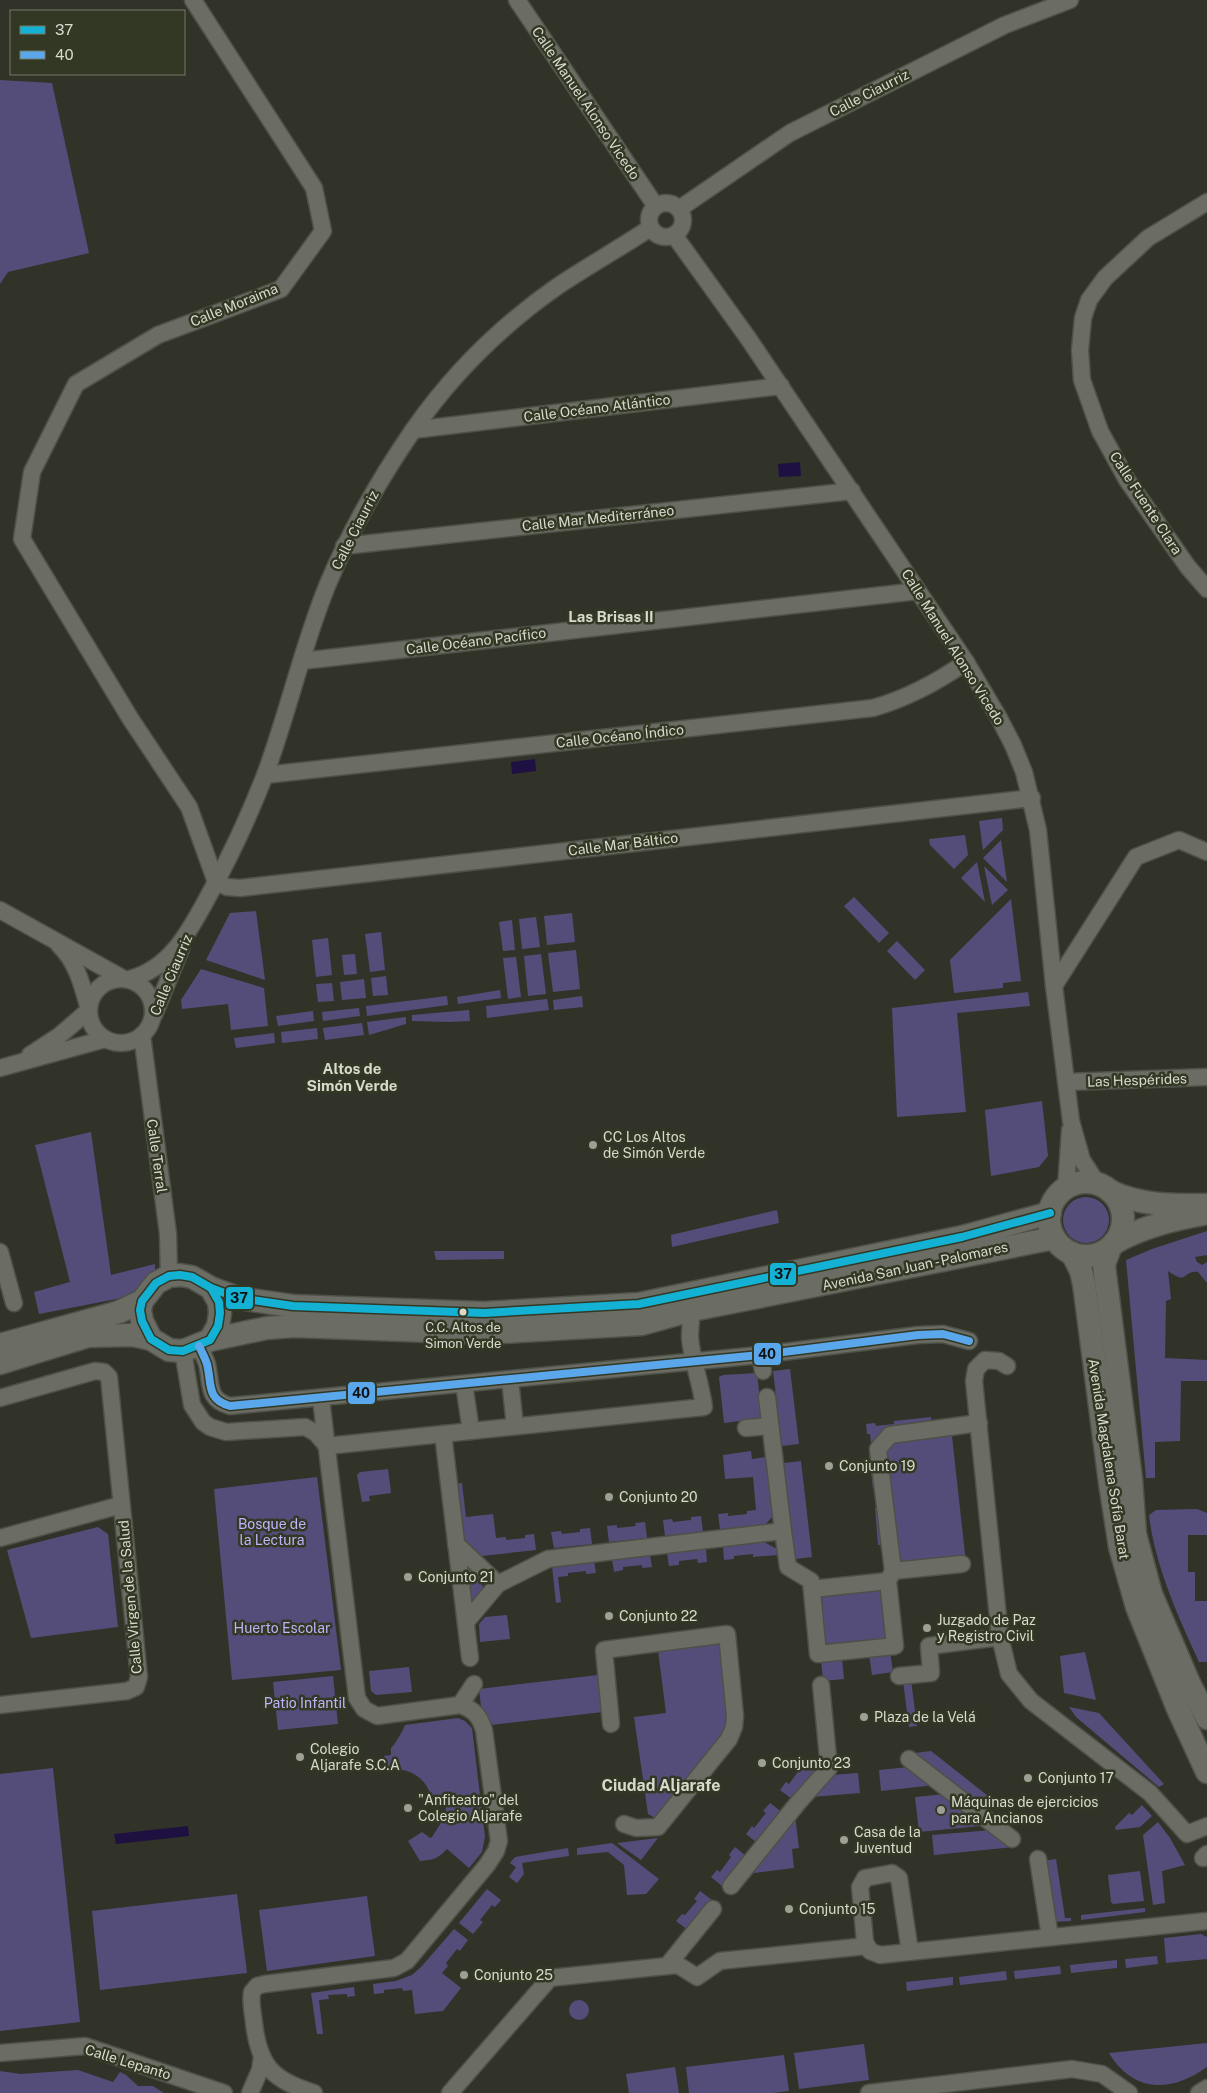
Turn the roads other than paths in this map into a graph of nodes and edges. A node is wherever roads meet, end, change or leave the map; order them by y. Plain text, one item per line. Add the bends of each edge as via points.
1 (193, 0) edge
2 (517, 0) edge
3 (1039, 0) edge
4 (1070, 0) edge
5 (1005, 25) junction
6 (1207, 202) edge
7 (655, 205) junction
8 (679, 209) junction
9 (650, 228) junction
10 (674, 235) junction
11 (781, 386) junction
12 (414, 430) junction
13 (852, 491) junction
14 (344, 546) junction
15 (1207, 589) edge
16 (918, 591) junction
17 (302, 661) junction
18 (966, 662) junction
19 (264, 776) junction
20 (1032, 798) junction
21 (1207, 852) edge
22 (216, 882) junction
23 (0, 910) edge
24 (191, 927) junction
25 (46, 934) junction
26 (127, 979) junction
27 (1054, 986) junction
28 (88, 1008) junction
29 (147, 1029) junction
30 (105, 1039) junction
31 (6, 1067) edge
32 (1207, 1077) edge
33 (1066, 1082) junction
34 (1071, 1121) junction
35 (1103, 1187) junction
36 (1066, 1188) junction
37 (1207, 1205) edge
38 (1050, 1213) junction
39 (1207, 1213) edge
40 (1054, 1238) junction
41 (1112, 1245) junction
42 (0, 1252) edge
43 (1072, 1253) junction
44 (169, 1276) junction
45 (211, 1288) junction
46 (142, 1301) junction
47 (14, 1302) dead end
48 (692, 1310) junction
49 (151, 1339) junction
50 (970, 1341) dead end
51 (0, 1345) edge
52 (198, 1346) junction
53 (694, 1362) junction
54 (0, 1363) edge
55 (1007, 1366) dead end
56 (510, 1380) junction
57 (464, 1384) junction
58 (766, 1397) dead end
59 (0, 1398) edge
60 (321, 1399) junction
61 (979, 1423) junction
62 (516, 1426) junction
63 (770, 1426) junction
64 (746, 1428) dead end
65 (471, 1431) junction
66 (443, 1434) junction
67 (326, 1446) junction
68 (121, 1505) junction
69 (783, 1531) junction
70 (0, 1538) edge
71 (456, 1544) junction
72 (962, 1564) dead end
73 (891, 1576) junction
74 (498, 1584) junction
75 (812, 1588) junction
76 (466, 1622) junction
77 (1000, 1637) junction
78 (470, 1658) dead end
79 (899, 1676) dead end
80 (474, 1684) dead end
81 (821, 1685) dead end
82 (0, 1705) edge
83 (460, 1705) junction
84 (1207, 1718) edge
85 (611, 1724) dead end
86 (909, 1759) dead end
87 (1207, 1772) edge
88 (624, 1824) dead end
89 (1207, 1826) edge
90 (1012, 1839) dead end
91 (1038, 1859) dead end
92 (731, 1886) dead end
93 (713, 1909) dead end
94 (1207, 1921) edge
95 (1050, 1937) junction
96 (867, 1946) junction
97 (910, 1952) junction
98 (666, 1966) junction
99 (0, 2053) edge
100 (262, 2058) junction
101 (1102, 2074) junction
102 (1207, 2088) edge
103 (224, 2093) edge
104 (250, 2093) edge
105 (314, 2093) edge
106 (450, 2093) edge
107 (869, 2093) edge
108 (1118, 2093) edge
109 (1129, 2093) edge
110 (1200, 2093) edge

1 - 22 street, Calle Moraima via 314,188 323,231 281,288 158,335 76,384 32,472 22,539 130,718 190,807
2 - 7 street, Calle Manuel Alonso Vicedo
3 - 5 street
4 - 5 street, Calle Ciaurriz
5 - 8 street, Calle Ciaurriz via 790,133
6 - 15 street, Calle Fuente Clara via 1148,238 1105,278 1089,300 1083,318 1080,350 1082,380 1100,431 1127,480
7 - 8 street via 666,202
7 - 9 street via 649,214
8 - 10 street via 683,220
9 - 10 street via 661,237
9 - 12 street, Calle Ciaurriz via 557,287 511,323 458,372
10 - 11 street, Calle Manuel Alonso Vicedo
11 - 12 street, Calle Océano Atlántico
11 - 13 street, Calle Manuel Alonso Vicedo
12 - 14 street, Calle Ciaurriz
13 - 14 street, Calle Mar Mediterráneo
13 - 16 street, Calle Manuel Alonso Vicedo
14 - 17 street, Calle Ciaurriz via 313,621
16 - 17 street, Calle Océano Pacífico
16 - 18 street, Calle Manuel Alonso Vicedo
17 - 19 street, Calle Ciaurriz
18 - 19 street, Calle Océano Índico via 916,693 873,708
18 - 20 street, Calle Manuel Alonso Vicedo via 1013,745
19 - 22 street, Calle Ciaurriz
20 - 22 street, Calle Mar Báltico via 240,888
20 - 27 street, Calle Manuel Alonso Vicedo
21 - 27 street via 1179,840 1136,857
22 - 24 street, Calle Ciaurriz
23 - 25 street
24 - 26 street, Calle Ciaurriz via 164,962 147,973
24 - 29 street, Calle Ciaurriz
25 - 26 street
25 - 28 street via 63,949 72,963
26 - 28 street via 108,981 97,988
26 - 29 street via 141,985 152,1000 153,1011
27 - 33 street, Calle Manuel Alonso Vicedo
28 - 30 street via 92,1027
28 - 31 street via 59,1036
29 - 30 street via 128,1042
29 - 44 street, Calle Terral via 168,1234
30 - 31 street
32 - 33 street, Las Hespérides
33 - 34 street, Calle Manuel Alonso Vicedo
34 - 35 street, Calle Manuel Alonso Vicedo via 1082,1160
34 - 36 street, Calle Manuel Alonso Vicedo
35 - 36 street via 1079,1183
35 - 37 street via 1132,1200 1155,1204
35 - 41 street via 1121,1206 1123,1217 1122,1229
36 - 38 street via 1056,1198
38 - 40 street
38 - 45 street, Avenida San Juan - Palomares via 962,1237 639,1304 484,1313 259,1302
39 - 41 street via 1134,1232
40 - 43 street
40 - 48 street, Avenida San Juan - Palomares
41 - 43 street via 1091,1256
41 - 84 street, Avenida Magdalena Sofía Barat via 1104,1264 1104,1274 1131,1479 1135,1534 1151,1594
42 - 47 street
43 - 87 street, Avenida Magdalena Sofía Barat via 1084,1284 1120,1547 1137,1607
44 - 45 street via 192,1277
44 - 46 street via 156,1283
45 - 52 street via 219,1302 218,1326
46 - 49 street via 142,1321
46 - 51 street via 119,1312
48 - 52 street, Avenida San Juan - Palomares via 642,1324 484,1333 294,1326 267,1328
48 - 53 street via 690,1336
49 - 52 street via 170,1350
49 - 54 street via 132,1335 88,1336
50 - 53 street via 944,1334 918,1335 762,1363
52 - 60 street via 207,1364 211,1391 222,1404
52 - 67 street via 192,1405 203,1422 226,1432 305,1426 316,1433
53 - 56 street
53 - 62 street via 704,1407
55 - 61 street via 989,1360 976,1369 974,1381
56 - 57 street
56 - 62 street
57 - 60 street
57 - 65 street
58 - 63 street
59 - 68 street, Calle Virgen de la Salud via 95,1371 104,1372 110,1384
60 - 67 street
61 - 73 street via 890,1435 878,1449
61 - 77 street
62 - 65 street
63 - 64 street
63 - 69 street
65 - 66 street
66 - 67 street
66 - 71 street
67 - 83 street via 360,1704 377,1716
68 - 70 street
68 - 82 street, Calle Virgen de la Salud via 139,1677 136,1686 127,1691
69 - 74 street via 548,1559
69 - 75 street via 788,1567 811,1581
71 - 74 street
71 - 76 street
72 - 73 street
73 - 75 street
73 - 75 street via 895,1646 818,1654
74 - 76 street
76 - 78 street
77 - 79 street via 929,1646 931,1673
77 - 89 street via 1009,1674 1031,1701 1150,1793 1187,1834
80 - 83 street
81 - 92 street via 829,1768
83 - 100 street via 473,1711 484,1730 499,1840 496,1851 407,1961 394,1968 257,1986 251,1997 256,2041
85 - 88 street via 604,1650 727,1634 735,1716 729,1739 658,1827 636,1828
86 - 90 street
91 - 95 street
93 - 98 street
94 - 95 street
95 - 97 street
96 - 97 street via 880,1955
96 - 97 street via 861,1882 868,1876 892,1873 901,1883
96 - 98 street via 720,1961 697,1977 678,1966
98 - 106 street via 550,1978
99 - 103 street, Calle Lepanto via 85,2046
100 - 104 street
100 - 105 street via 283,2082
101 - 107 street via 1072,2069
101 - 108 street via 1114,2084
101 - 109 street
102 - 110 street

